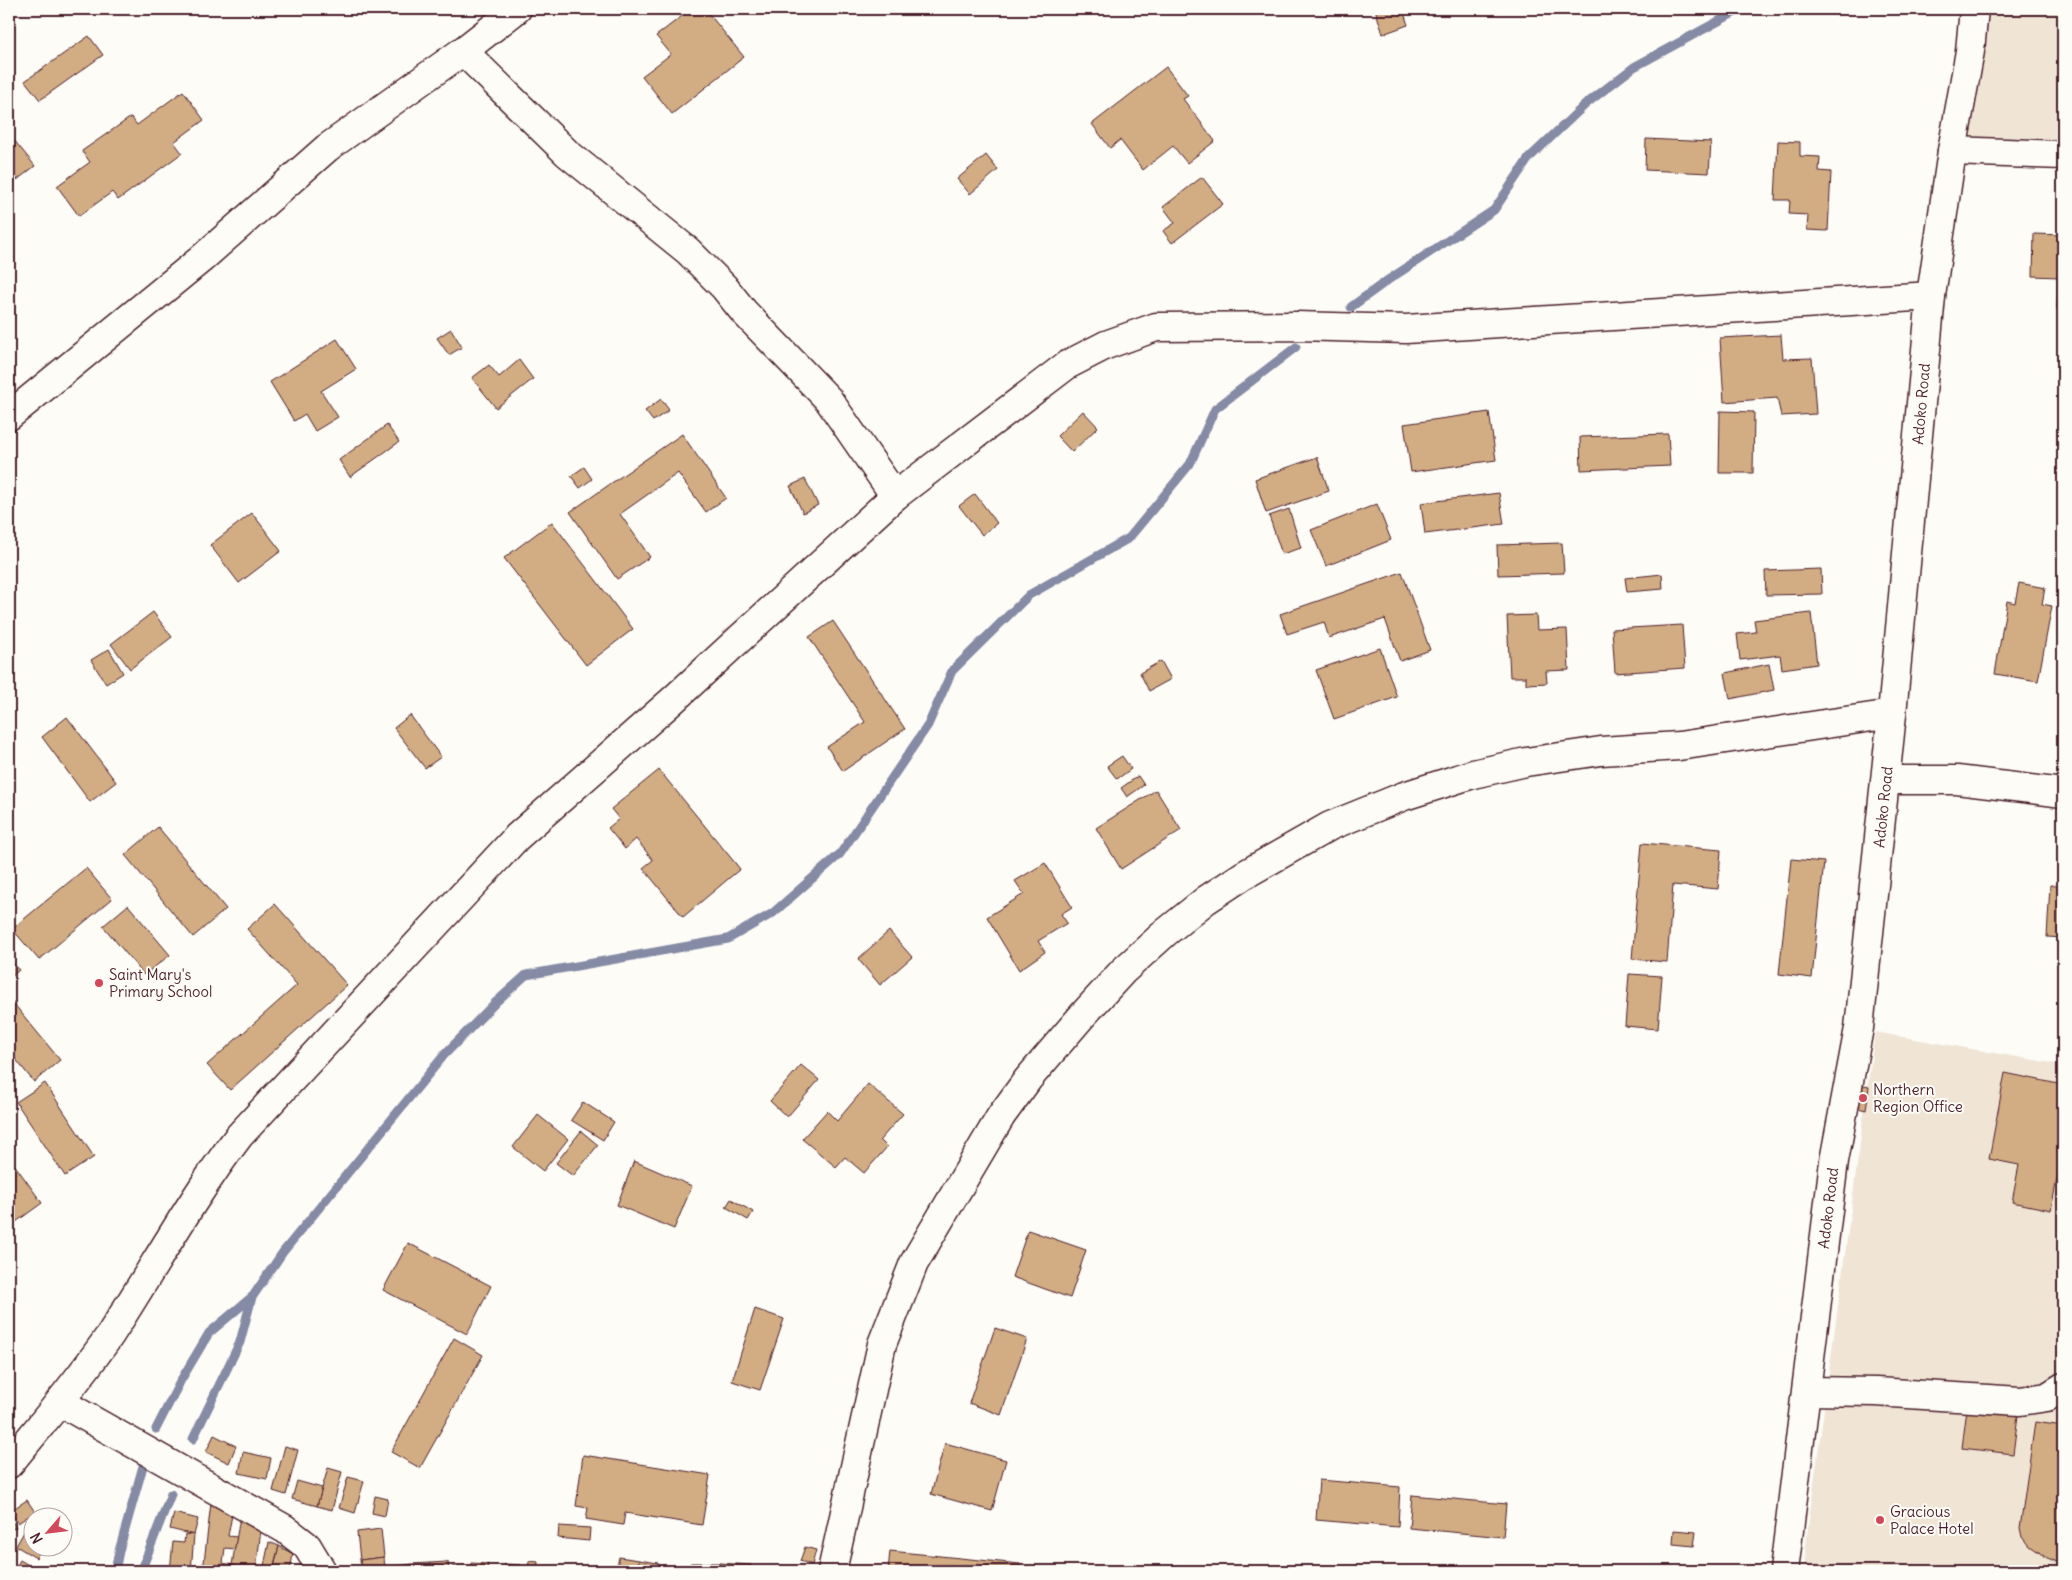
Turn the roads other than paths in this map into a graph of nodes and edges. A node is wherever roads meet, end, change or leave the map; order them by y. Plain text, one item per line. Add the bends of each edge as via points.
1 (517, 9) edge
2 (1974, 9) edge
3 (463, 51) junction
4 (1952, 150) junction
5 (2063, 155) edge
6 (1931, 296) junction
7 (9, 416) edge
8 (895, 496) junction
9 (1892, 714) junction
10 (1886, 780) junction
11 (2063, 793) edge
12 (2063, 1387) edge
13 (1807, 1391) junction
14 (60, 1402) junction
15 (9, 1464) edge
16 (322, 1571) edge
17 (832, 1571) edge
18 (1784, 1571) edge

1 - 3 street
2 - 4 street, Adoko Road via 1970,52
3 - 7 street via 327,148 200,260
3 - 8 street via 567,153 688,251 724,287 828,399
4 - 5 street
4 - 6 street, Adoko Road
6 - 8 street via 1406,329 1156,327 1106,345 1066,365
6 - 9 street, Adoko Road
8 - 14 street via 673,700 517,837 239,1136 217,1165 109,1335
9 - 10 street, Adoko Road
9 - 17 street via 1679,746 1600,751 1473,774 1404,796 1330,826 1244,875 1165,933 1123,971 1023,1087 1001,1116 914,1262 882,1344
10 - 11 street via 1957,780
10 - 13 street, Adoko Road via 1859,1028 1834,1161
12 - 13 street via 2047,1397 2020,1401
13 - 18 street, Adoko Road
14 - 15 street
14 - 16 street via 285,1529 307,1546

